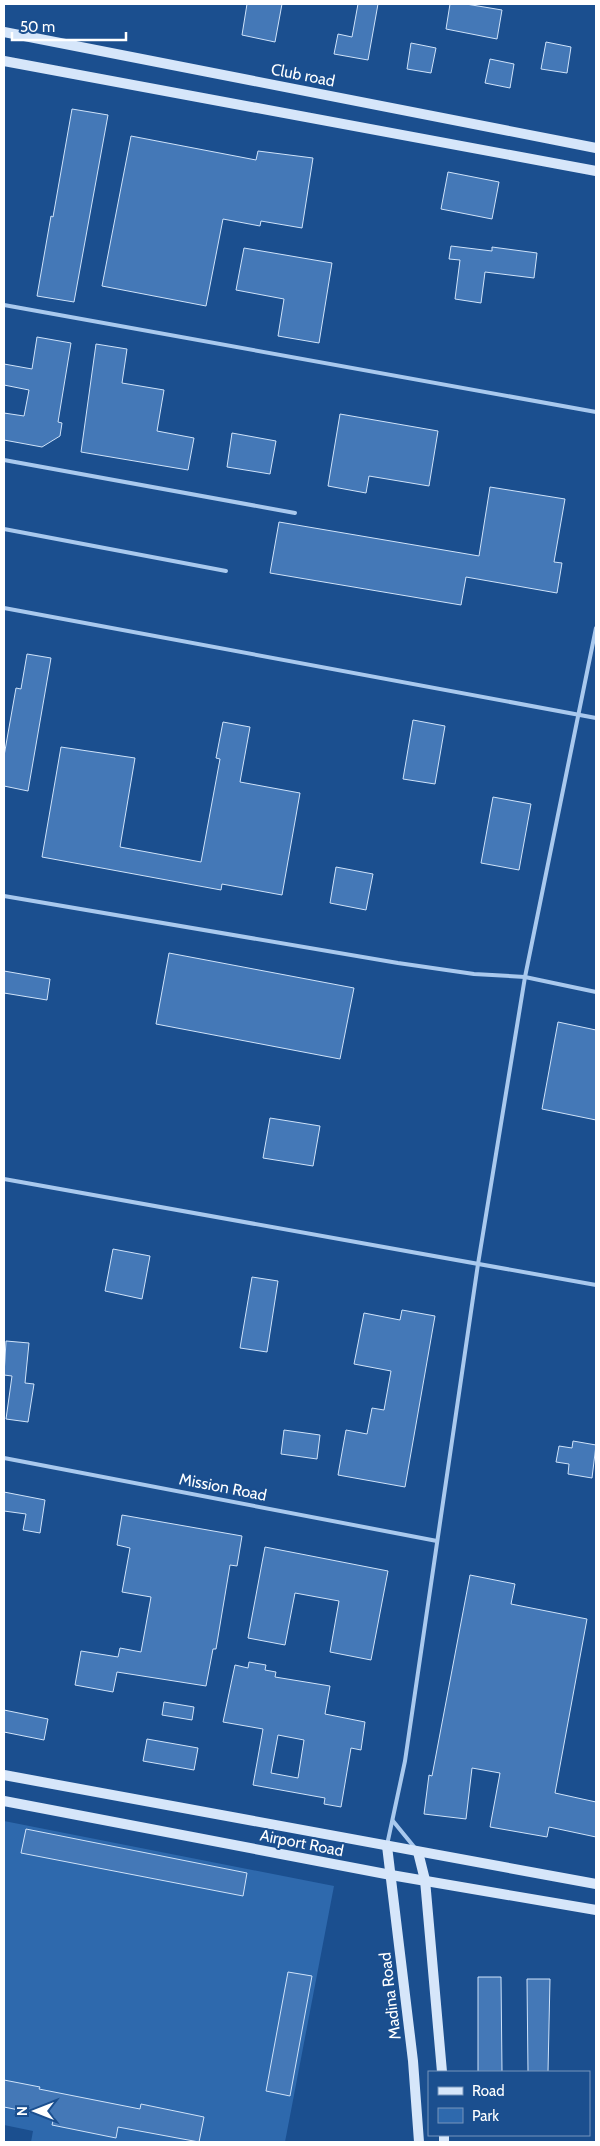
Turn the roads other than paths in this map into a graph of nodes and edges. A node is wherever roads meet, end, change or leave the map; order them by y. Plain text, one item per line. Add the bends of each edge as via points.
1 (4, 32) edge
2 (4, 61) edge
3 (596, 148) edge
4 (596, 171) edge
5 (4, 305) edge
6 (596, 412) edge
7 (4, 460) edge
8 (295, 512) dead end
9 (4, 529) edge
10 (226, 572) dead end
11 (4, 608) edge
12 (596, 628) edge
13 (577, 715) junction
14 (596, 718) edge
15 (4, 896) edge
16 (525, 977) junction
17 (596, 992) edge
18 (4, 1179) edge
19 (478, 1264) junction
20 (596, 1285) edge
21 (4, 1458) edge
22 (437, 1541) junction
23 (4, 1775) edge
24 (4, 1800) edge
25 (392, 1821) junction
26 (387, 1846) junction
27 (418, 1852) junction
28 (390, 1875) junction
29 (425, 1880) junction
30 (596, 1884) edge
31 (596, 1910) edge
32 (442, 2071) edge
33 (418, 2142) edge

1 - 3 main road, Club road
2 - 4 main road
5 - 6 lane
7 - 8 lane
9 - 10 lane
11 - 13 lane
12 - 13 lane
13 - 14 lane
13 - 16 lane
15 - 16 lane via 398,963 474,974
16 - 17 lane
16 - 19 lane
18 - 19 lane
19 - 20 lane
19 - 22 lane
21 - 22 lane, Mission Road
22 - 25 lane via 405,1761
23 - 26 main road, Airport Road
24 - 28 main road, Airport Road
25 - 26 lane
25 - 27 lane
26 - 27 main road, Airport Road
26 - 28 main road, Madina Road
27 - 29 main road
27 - 30 main road, Airport Road
28 - 29 main road, Airport Road
28 - 33 main road, Madina Road via 413,2061
29 - 31 main road, Airport Road
29 - 32 main road

